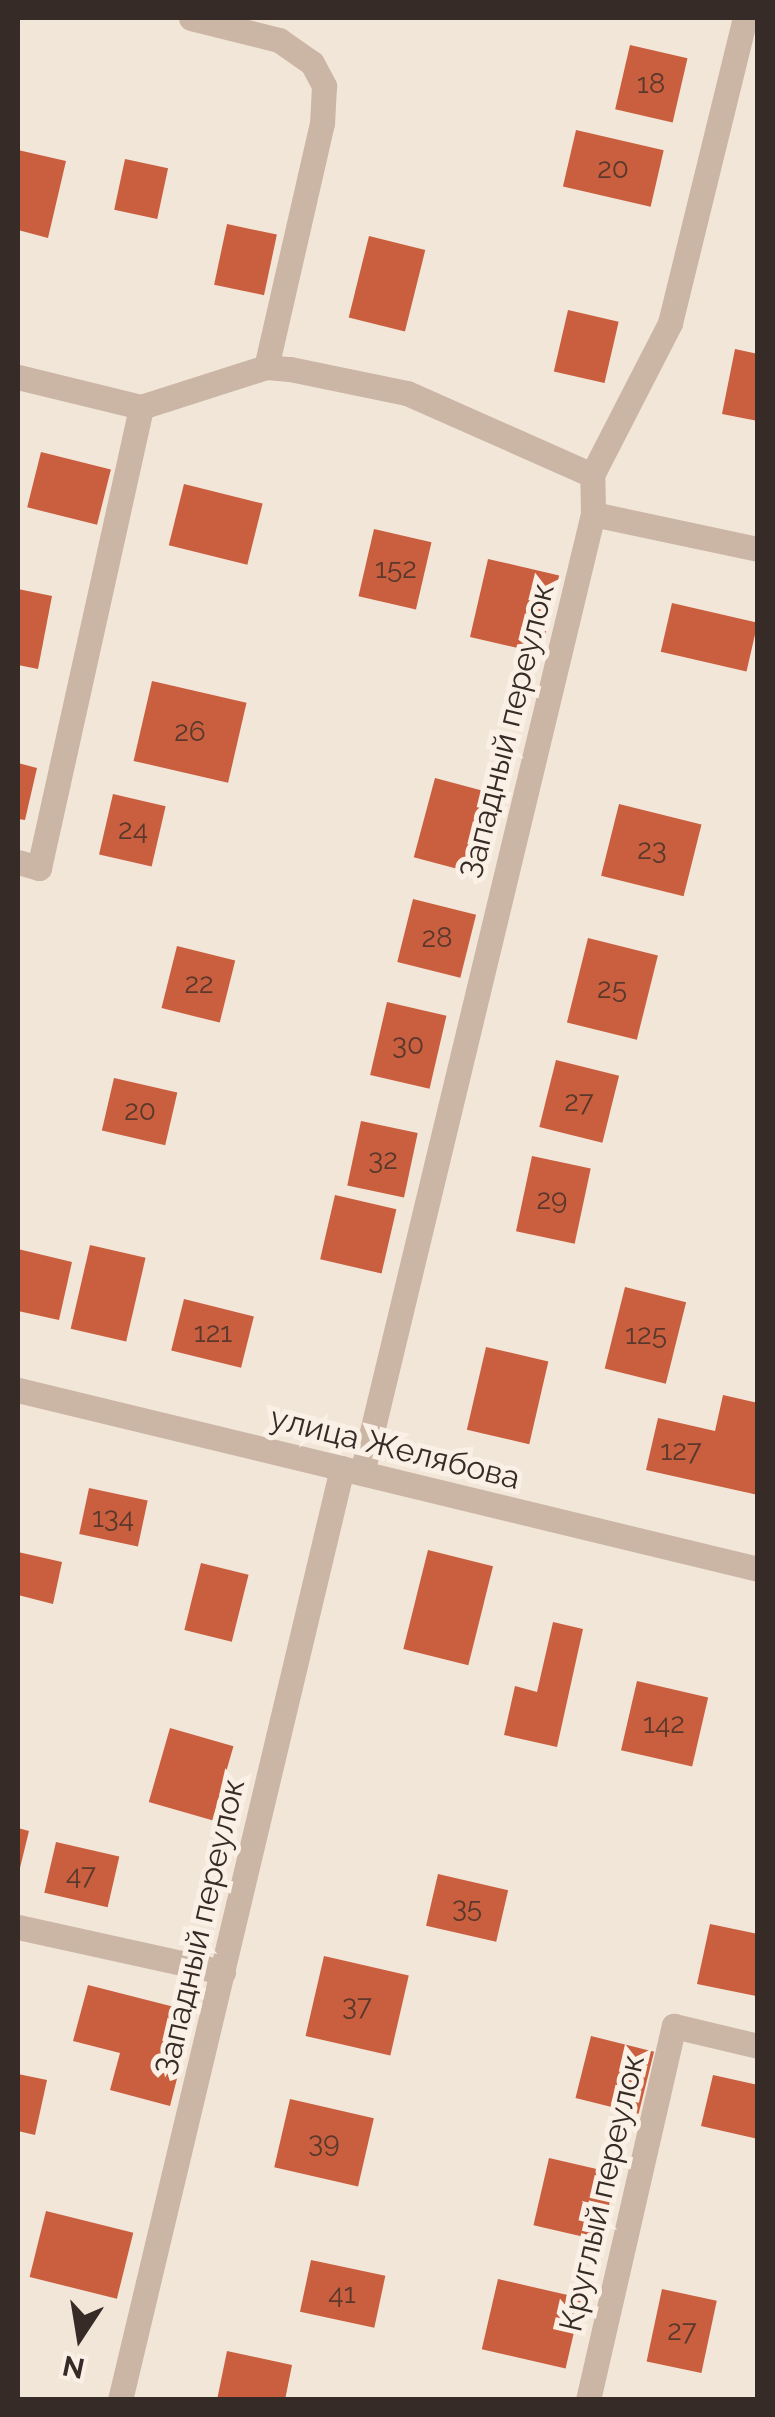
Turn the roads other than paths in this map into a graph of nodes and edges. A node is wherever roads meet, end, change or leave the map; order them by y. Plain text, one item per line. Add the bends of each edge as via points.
1 (191, 18) edge
2 (745, 18) edge
3 (266, 367) junction
4 (18, 377) edge
5 (141, 407) junction
6 (592, 475) junction
7 (593, 514) junction
8 (758, 549) edge
9 (18, 862) edge
10 (18, 1390) edge
11 (352, 1471) junction
12 (758, 1569) edge
13 (18, 1927) edge
14 (223, 1972) junction
15 (758, 2046) edge
16 (120, 2400) edge
17 (588, 2400) edge

1 - 3 street via 279,40 312,63 324,86 322,123
2 - 6 street, Западный переулок via 670,323
3 - 5 street
3 - 6 street via 407,393
4 - 5 street
5 - 9 street via 39,868
6 - 7 street, Западный переулок
7 - 8 street
7 - 11 street, Западный переулок
10 - 11 street, улица Желябова
11 - 12 street, улица Желябова
11 - 14 street, Западный переулок
13 - 14 street
14 - 16 street, Западный переулок
15 - 17 street, Круглый переулок via 674,2026

